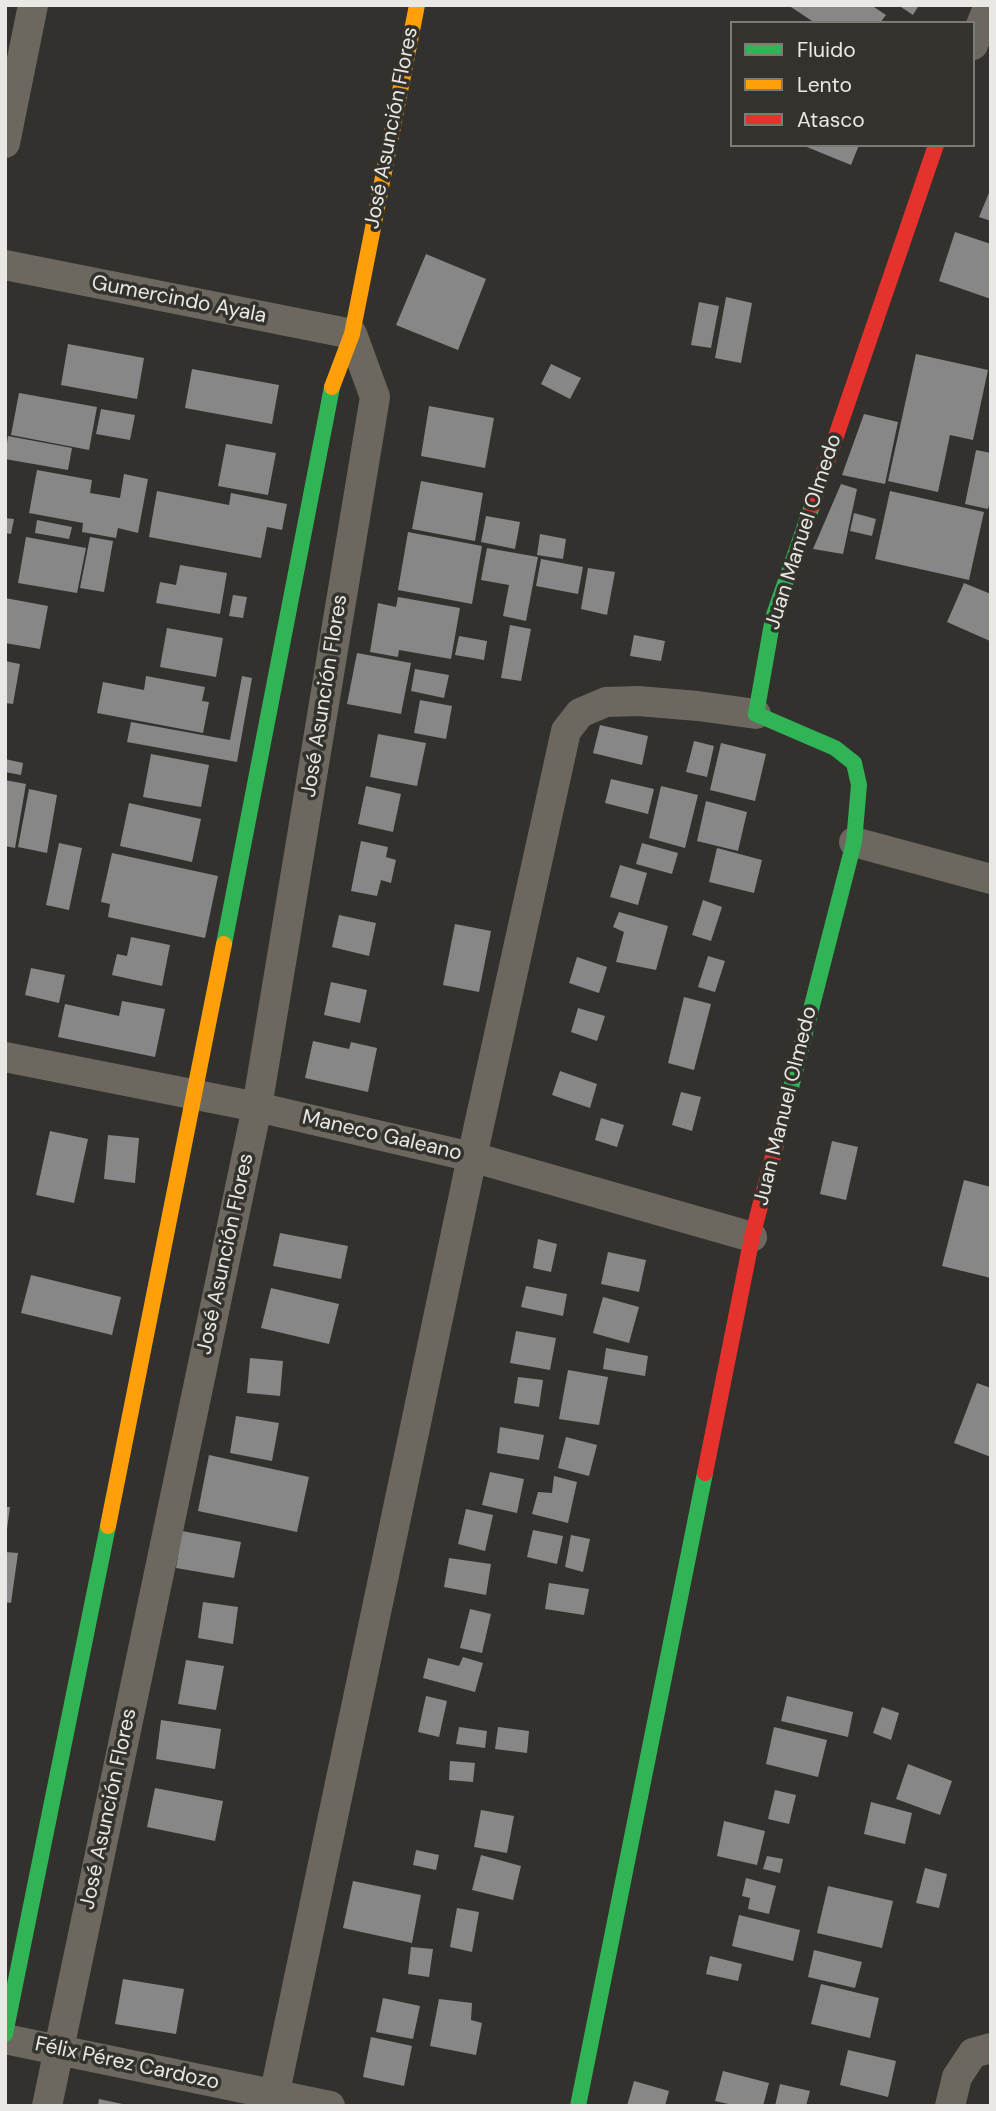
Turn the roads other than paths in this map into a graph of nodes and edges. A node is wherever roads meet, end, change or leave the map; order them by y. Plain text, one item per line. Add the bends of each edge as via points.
1 (33, 5) edge
2 (417, 5) edge
3 (989, 5) edge
4 (975, 40) edge
5 (5, 142) edge
6 (935, 147) edge
7 (5, 265) edge
8 (352, 334) junction
9 (756, 714) junction
10 (854, 842) junction
11 (991, 879) edge
12 (5, 1057) edge
13 (195, 1095) junction
14 (257, 1107) junction
15 (472, 1157) junction
16 (752, 1237) junction
17 (5, 2036) edge
18 (59, 2048) junction
19 (991, 2048) edge
20 (273, 2100) edge
21 (47, 2106) edge
22 (330, 2106) edge
23 (578, 2106) edge
24 (950, 2106) edge

1 - 5 street
2 - 8 street, José Asunción Flores
3 - 4 street
6 - 9 street, Juan Manuel Olmedo via 773,618
7 - 8 street, Gumercindo Ayala
8 - 13 street, José Asunción Flores via 331,390
8 - 14 street, José Asunción Flores via 375,397
9 - 10 street, Juan Manuel Olmedo via 835,748 854,763 859,785
9 - 15 street via 607,702 580,713 566,731
10 - 11 street
10 - 16 street, Juan Manuel Olmedo
12 - 13 street, Maneco Galeano
13 - 14 street, Maneco Galeano
13 - 17 street
14 - 15 street, Maneco Galeano
14 - 18 street, José Asunción Flores
15 - 16 street, Maneco Galeano
15 - 20 street
16 - 23 street, Juan Manuel Olmedo
17 - 18 street, Félix Pérez Cardozo
18 - 20 street, Félix Pérez Cardozo
18 - 21 street, José Asunción Flores
19 - 24 street via 973,2053 957,2077
20 - 22 street, Félix Pérez Cardozo

